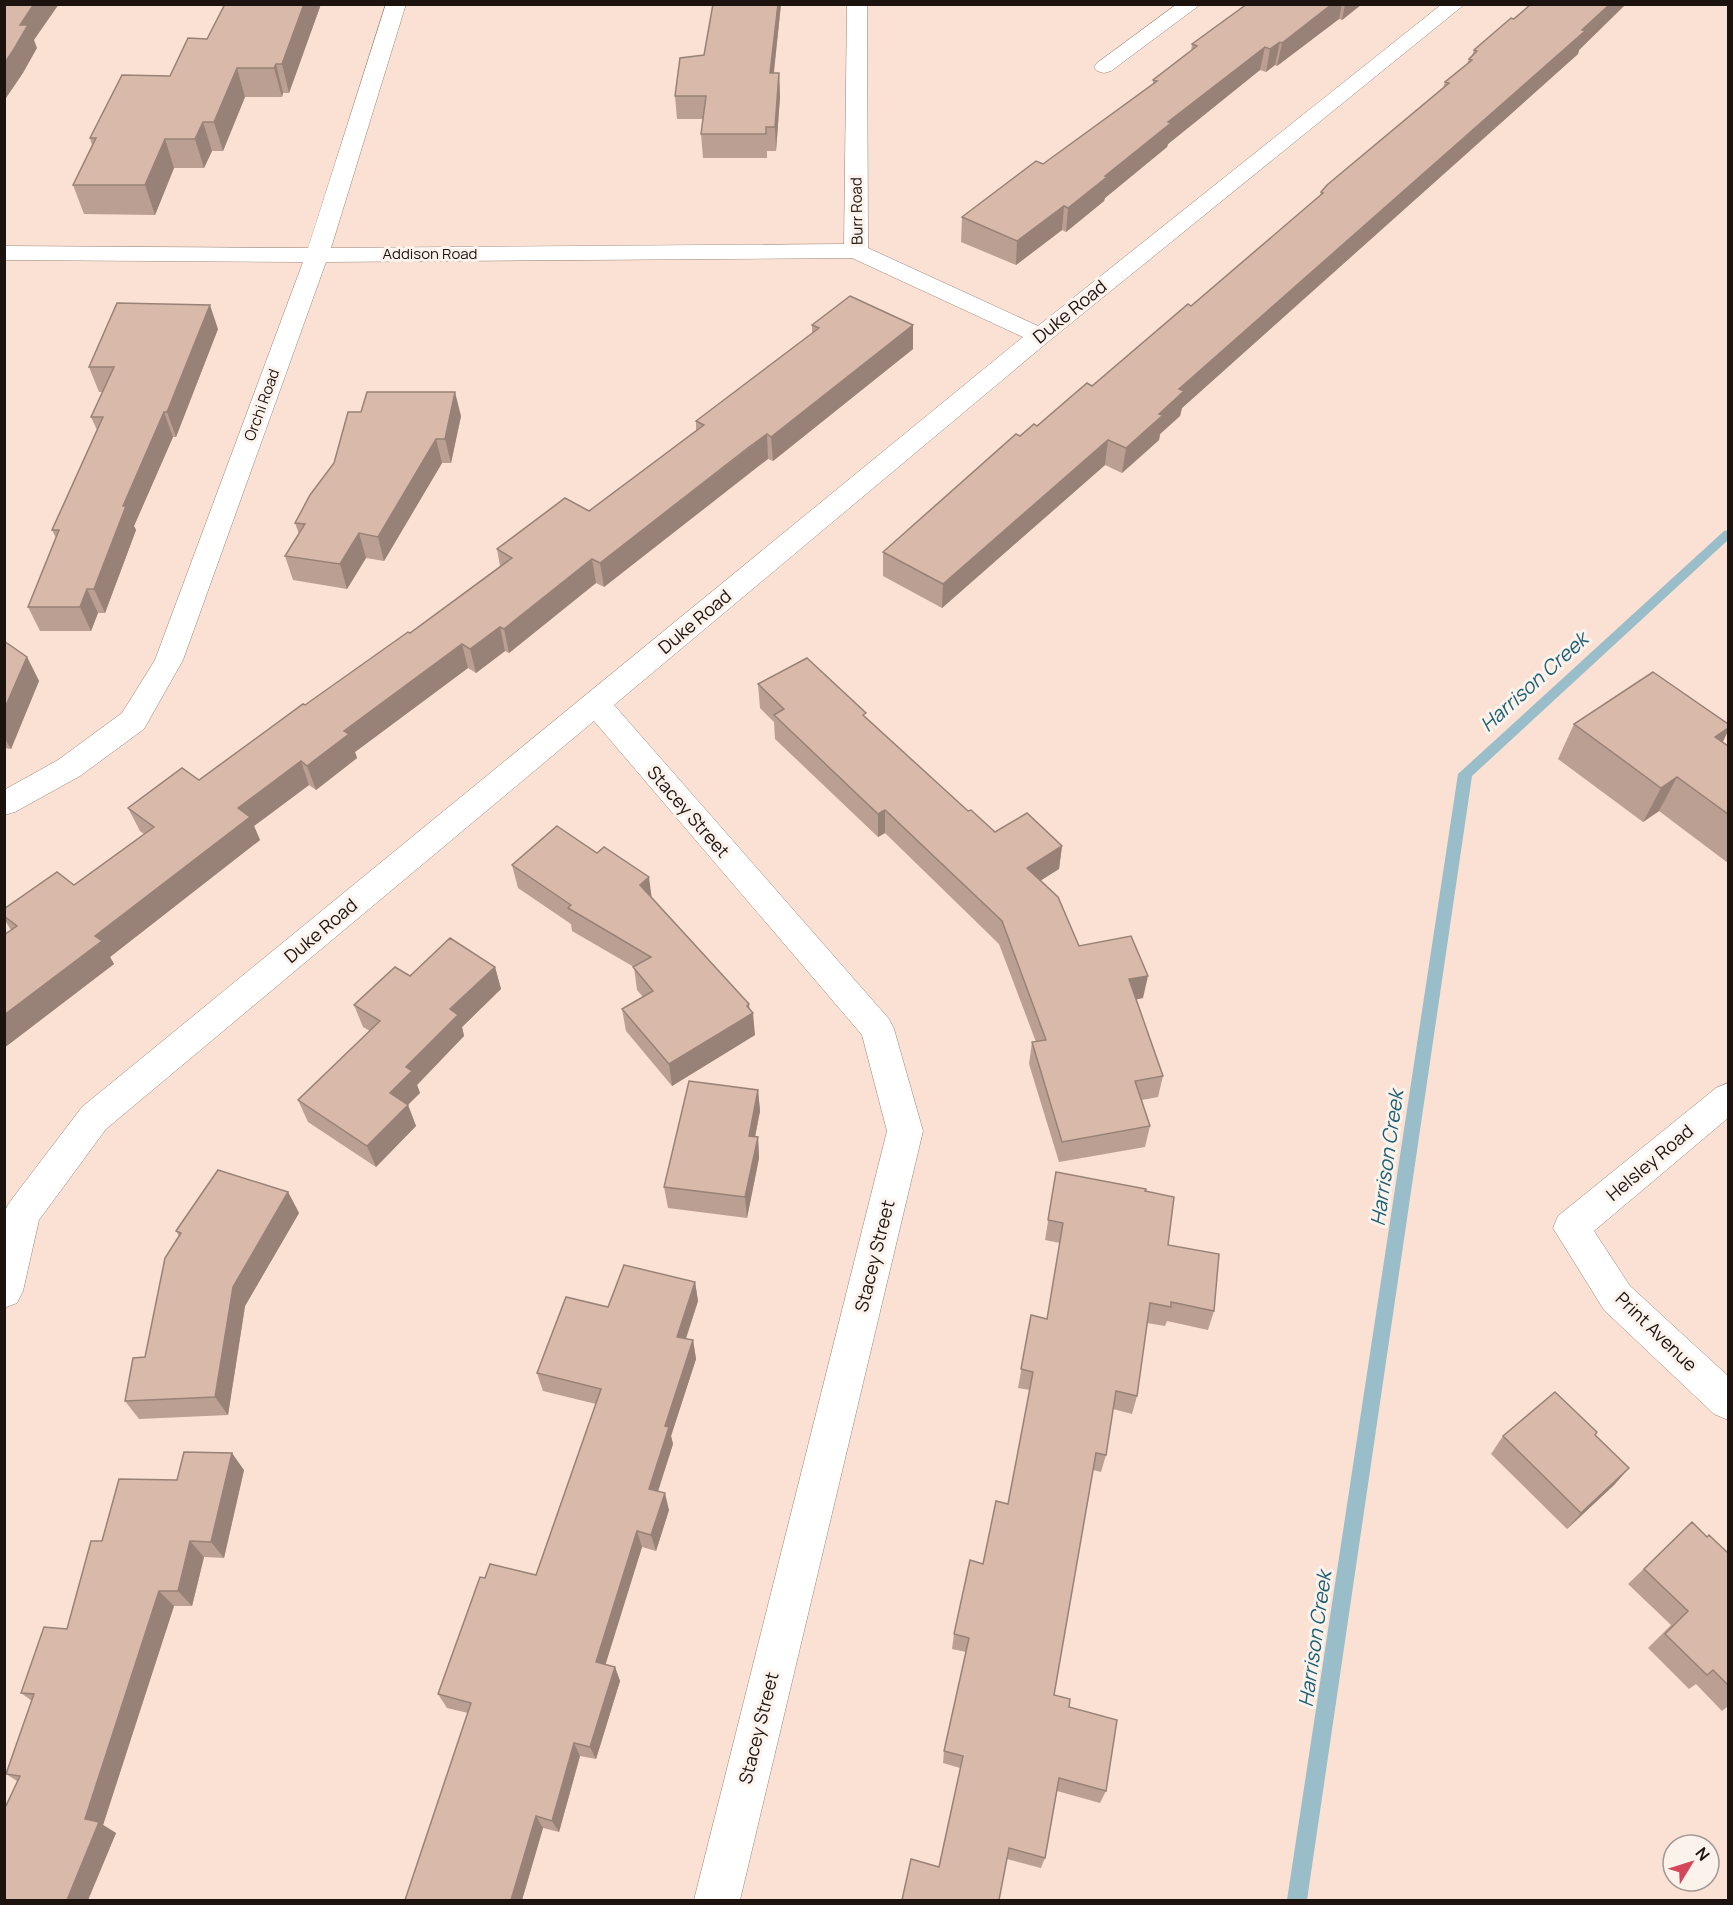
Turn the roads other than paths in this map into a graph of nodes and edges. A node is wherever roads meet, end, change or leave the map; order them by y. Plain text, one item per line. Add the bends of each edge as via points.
1 (396, 4) edge
2 (856, 4) edge
3 (1191, 4) edge
4 (1455, 4) edge
5 (1104, 67) dead end
6 (856, 251) junction
7 (4, 253) edge
8 (317, 255) junction
9 (1041, 336) junction
10 (596, 704) junction
11 (4, 804) edge
12 (1728, 1098) edge
13 (1571, 1228) joint
14 (4, 1291) edge
15 (1728, 1401) edge
16 (717, 1900) edge

1 - 8 street, Orchi Road
2 - 6 street, Burr Road
3 - 5 street
4 - 9 street, Duke Road
6 - 8 street, Addison Road
6 - 9 street, Burr Road
7 - 8 street, Addison Road
8 - 11 street, Orchi Road via 169,660 133,721 69,768
9 - 10 street, Duke Road
10 - 14 street, Duke Road via 94,1118 22,1214
10 - 16 street, Stacey Street via 877,1029 905,1131
12 - 13 street, Helsley Road
13 - 15 street, Print Avenue via 1617,1298

